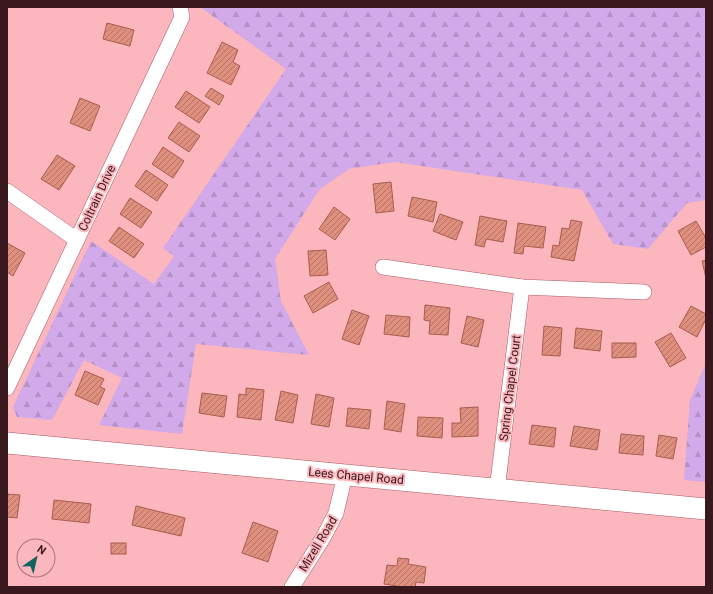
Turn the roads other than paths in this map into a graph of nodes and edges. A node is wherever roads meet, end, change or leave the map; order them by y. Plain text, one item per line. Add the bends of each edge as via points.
1 (180, 7) edge
2 (7, 191) edge
3 (77, 240) junction
4 (383, 267) dead end
5 (522, 287) junction
6 (644, 292) dead end
7 (7, 388) edge
8 (7, 443) edge
9 (346, 475) junction
10 (497, 490) junction
11 (706, 509) edge
12 (292, 587) edge

1 - 3 street, Coltrain Drive via 182,17
2 - 3 street
3 - 7 street, Coltrain Drive
4 - 5 street
5 - 6 street
5 - 10 street, Spring Chapel Court
8 - 9 main road, Lees Chapel Road
9 - 10 main road, Lees Chapel Road
9 - 12 street, Mizell Road via 336,512
10 - 11 main road, Lees Chapel Road

